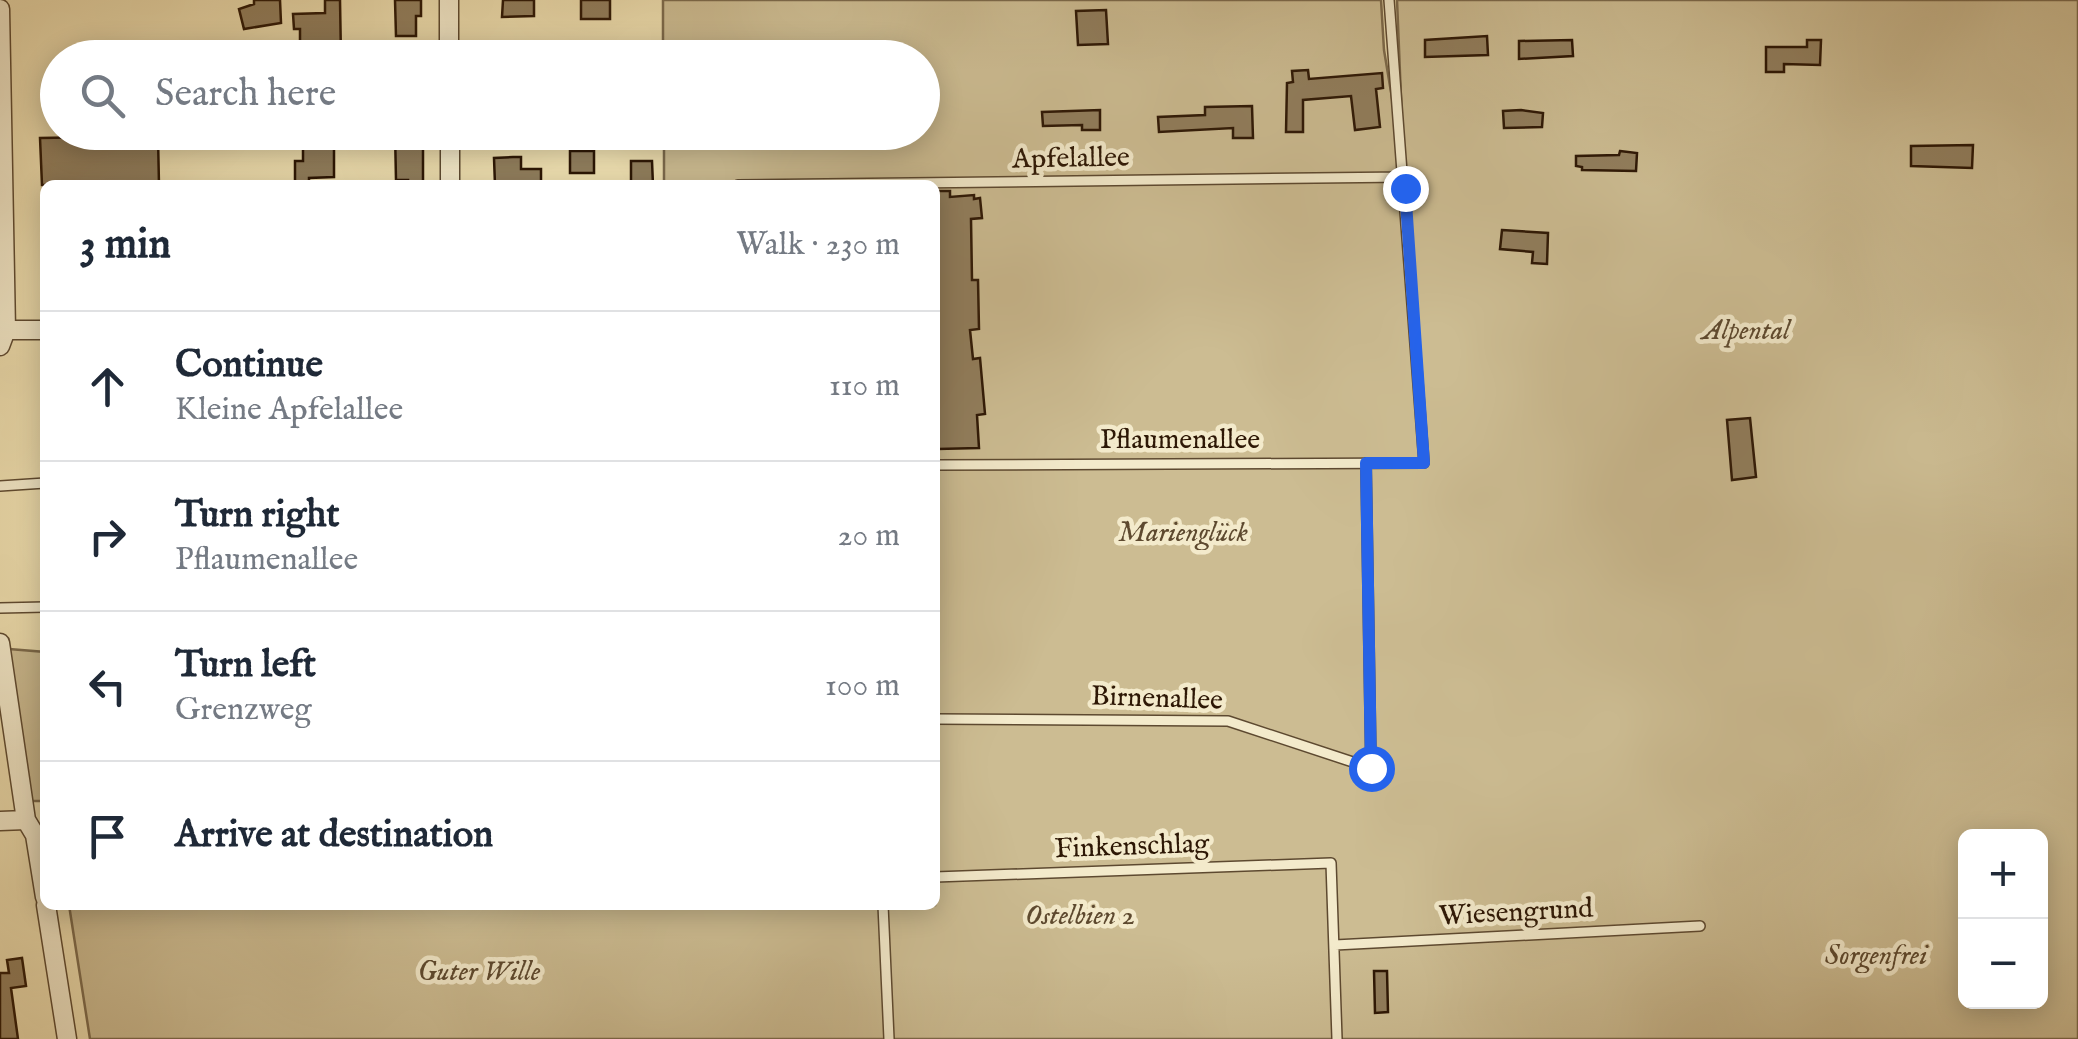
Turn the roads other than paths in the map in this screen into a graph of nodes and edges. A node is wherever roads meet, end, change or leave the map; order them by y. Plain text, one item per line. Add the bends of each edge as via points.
1 (448, 0) edge
2 (1389, 0) edge
3 (0, 9) edge
4 (449, 40) edge
5 (450, 150) edge
6 (2, 164) edge
7 (1405, 177) junction
8 (450, 180) edge
9 (940, 182) edge
10 (40, 331) edge
11 (3, 338) edge
12 (1366, 463) junction
13 (940, 465) edge
14 (40, 483) edge
15 (0, 486) edge
16 (40, 606) edge
17 (0, 608) edge
18 (0, 644) edge
19 (940, 718) edge
20 (26, 820) junction
21 (0, 821) edge
22 (40, 866) edge
23 (940, 877) edge
24 (47, 910) edge
25 (883, 910) edge
26 (1700, 926) dead end
27 (1336, 945) junction
28 (67, 1039) edge
29 (889, 1039) edge
30 (1337, 1039) edge

1 - 4 street
2 - 7 lane
3 - 6 street
5 - 8 street
6 - 11 street
7 - 9 lane, Apfelallee
7 - 12 lane, Pflaumenallee via 1424,463
10 - 11 street
12 - 13 lane, Pflaumenallee
12 - 19 lane, Birnenallee via 1371,768 1228,722
14 - 15 lane
16 - 17 lane
18 - 20 street
20 - 21 street
20 - 22 street
23 - 27 lane, Finkenschlag via 1330,863
24 - 28 street
25 - 29 lane
26 - 27 lane, Wiesengrund
27 - 30 lane

